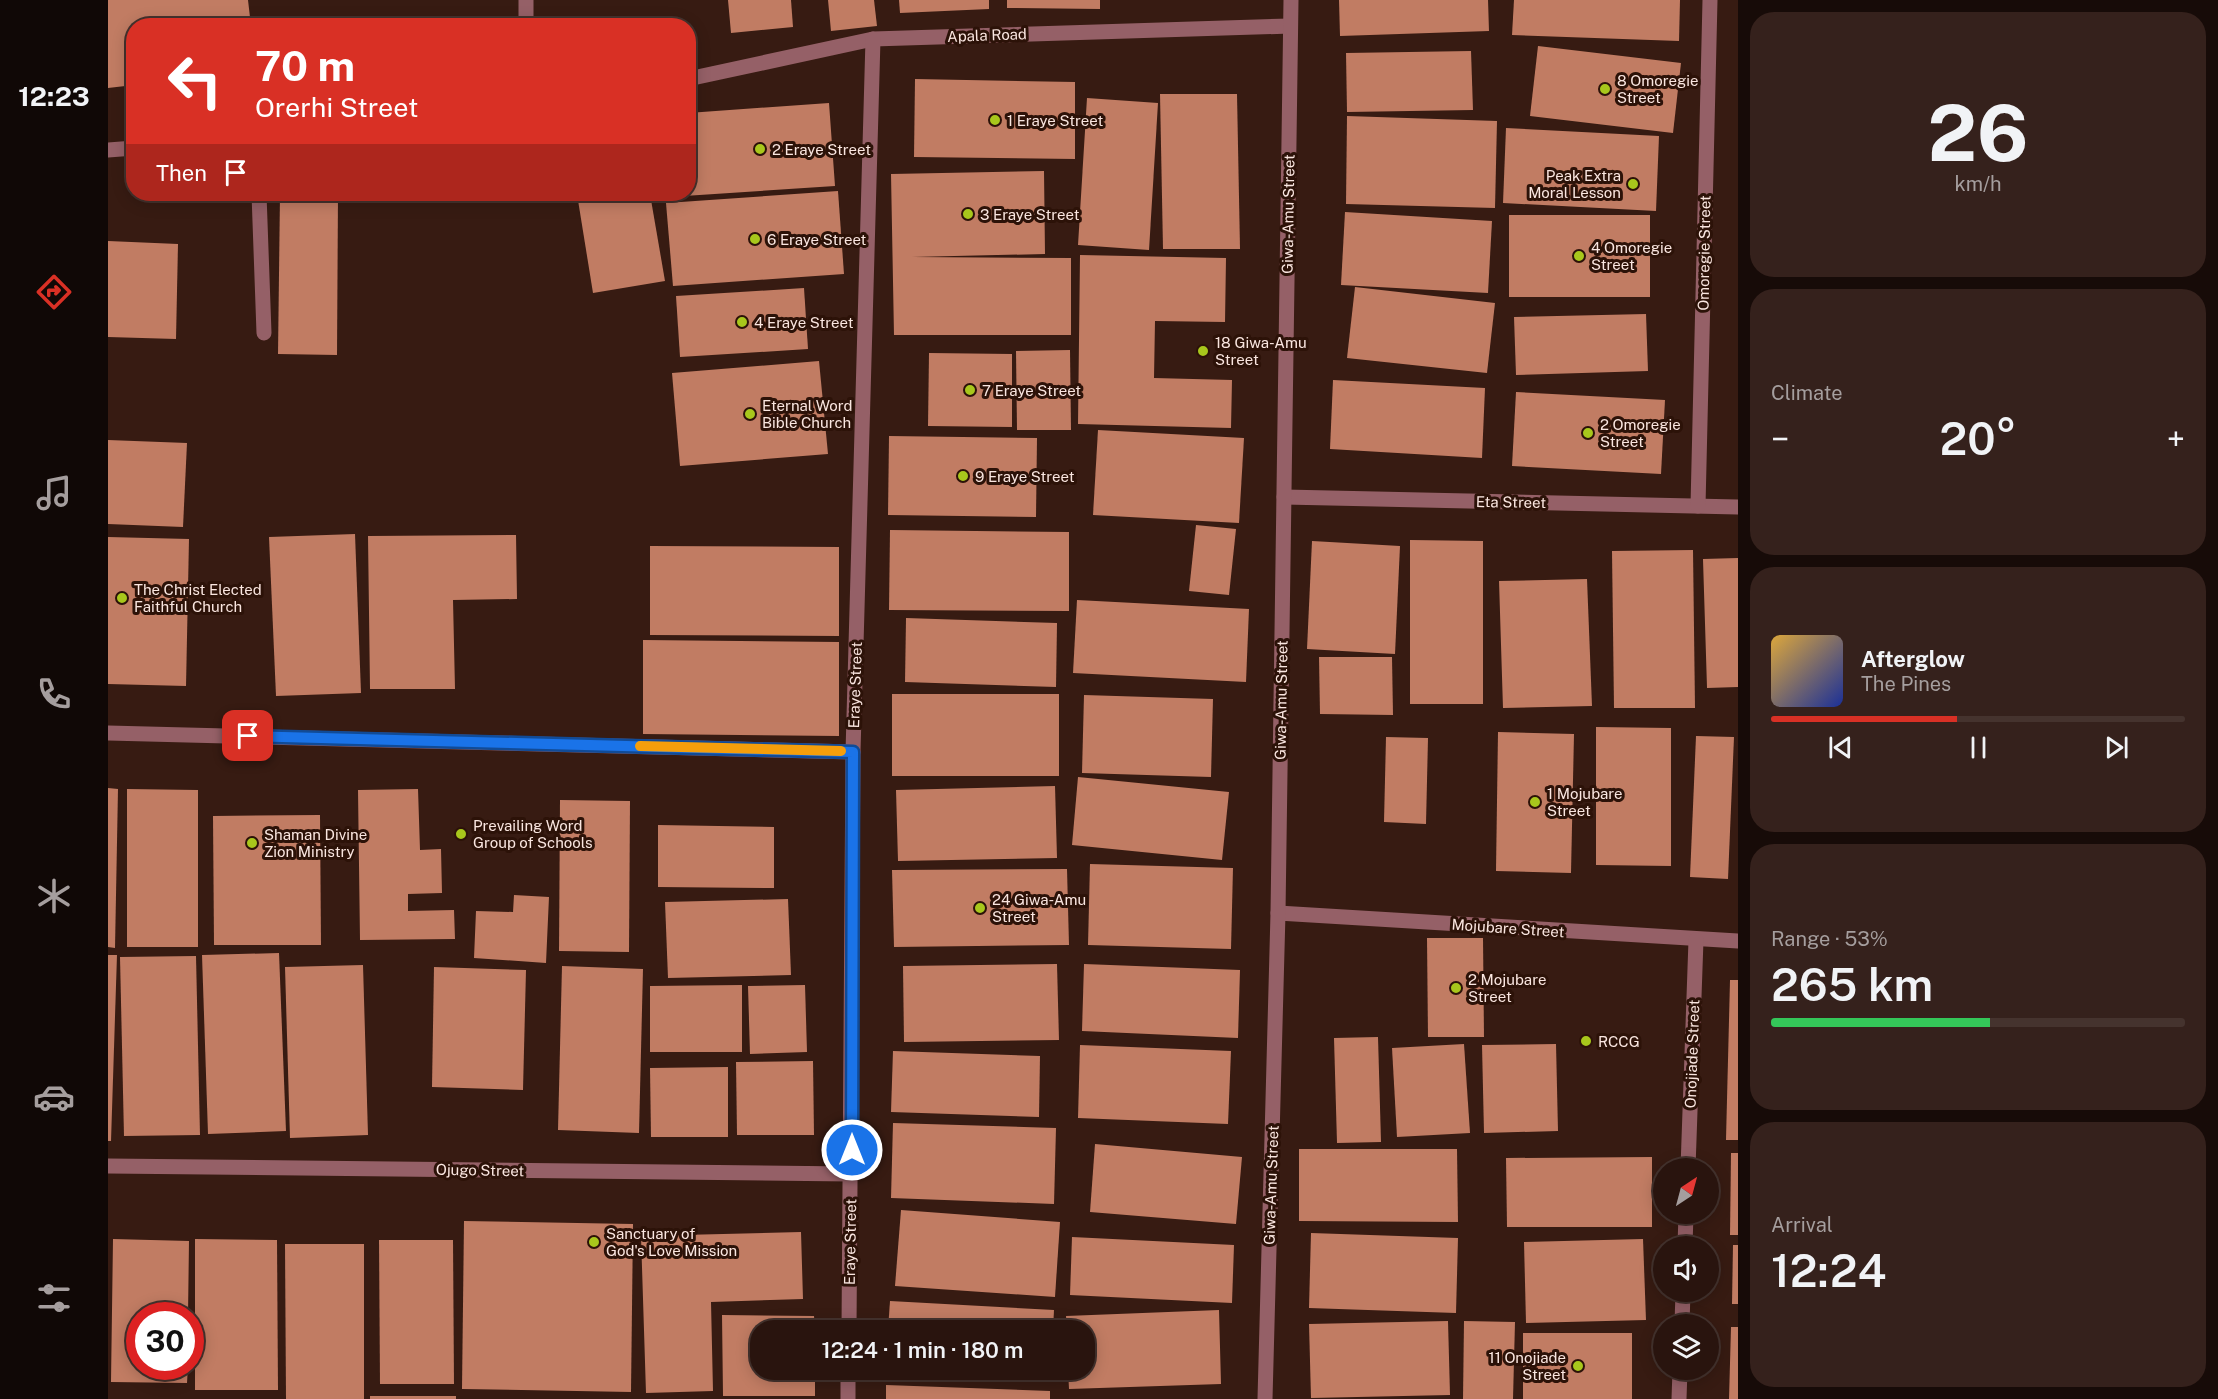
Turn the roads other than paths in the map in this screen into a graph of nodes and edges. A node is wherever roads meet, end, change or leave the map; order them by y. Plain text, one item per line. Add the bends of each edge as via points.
1 (526, 0) edge
2 (1291, 0) edge
3 (1710, 0) edge
4 (526, 18) edge
5 (1290, 26) junction
6 (873, 39) junction
7 (696, 77) edge
8 (126, 149) edge
9 (108, 150) edge
10 (259, 201) edge
11 (264, 333) dead end
12 (1284, 497) junction
13 (1698, 506) junction
14 (1738, 507) edge
15 (108, 733) edge
16 (853, 752) junction
17 (1278, 913) junction
18 (1695, 940) junction
19 (1738, 941) edge
20 (1688, 1158) edge
21 (108, 1166) edge
22 (852, 1174) junction
23 (849, 1320) edge
24 (848, 1380) edge
25 (1680, 1380) edge
26 (848, 1399) edge
27 (1265, 1399) edge
28 (1679, 1399) edge

1 - 4 street
2 - 5 street, Giwa-Amu Street
3 - 13 street, Omoregie Street
5 - 6 street, Apala Road
5 - 12 street, Giwa-Amu Street
6 - 7 street, Apala Road
6 - 16 street, Eraye Street
8 - 9 street
10 - 11 street
12 - 13 street, Eta Street
12 - 17 street, Giwa-Amu Street
13 - 14 street, Eta Street
15 - 16 street
16 - 22 street, Eraye Street
17 - 18 street, Mojubare Street
17 - 27 street, Giwa-Amu Street
18 - 19 street, Mojubare Street
18 - 20 street, Onojiade Street
21 - 22 street, Ojugo Street
22 - 23 street, Eraye Street
24 - 26 street
25 - 28 street

